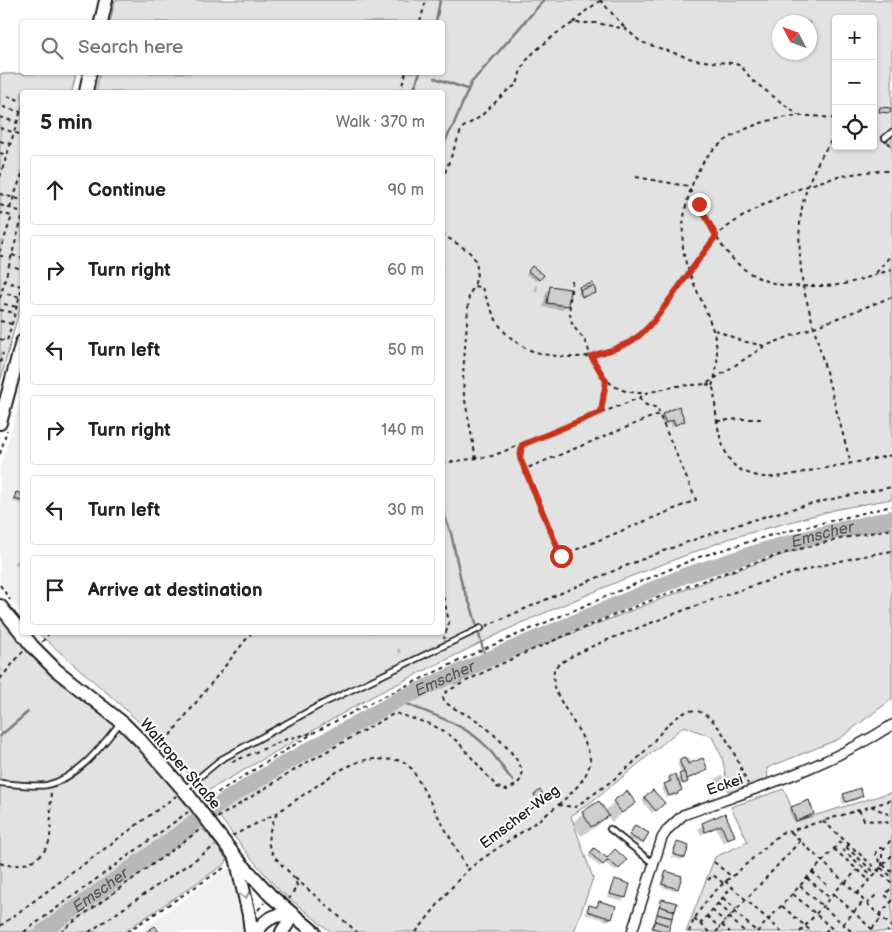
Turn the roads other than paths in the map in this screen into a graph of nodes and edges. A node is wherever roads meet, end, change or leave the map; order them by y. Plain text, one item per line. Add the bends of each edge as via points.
1 (100, 0) edge
2 (106, 0) edge
3 (96, 20) edge
4 (101, 20) edge
5 (89, 75) edge
6 (86, 90) edge
7 (892, 132) edge
8 (885, 138) dead end
9 (20, 356) edge
10 (0, 423) edge
11 (0, 606) edge
12 (481, 628) road end
13 (20, 629) edge
14 (25, 635) edge
15 (121, 722) junction
16 (892, 725) edge
17 (0, 782) edge
18 (187, 793) junction
19 (610, 829) dead end
20 (237, 860) junction
21 (654, 864) junction
22 (293, 915) junction
23 (251, 932) edge
24 (257, 932) edge
25 (282, 932) edge
26 (314, 932) edge
27 (632, 932) edge

1 - 3 main road
2 - 4 main road
5 - 6 main road
7 - 8 lane
9 - 10 main road via 17,376
11 - 13 main road, Waltroper Straße
12 - 18 lane via 320,706 220,760
14 - 15 main road, Waltroper Straße via 56,670
15 - 17 lane via 68,778 46,785
15 - 18 main road, Waltroper Straße
16 - 21 street, Eckei via 807,770 682,815 662,838
18 - 20 main road, Waltroper Straße, bridge
19 - 21 lane
20 - 22 main road, Waltroper Straße via 270,896
20 -> 23 main road
21 - 27 street, Eckei
22 - 24 main road via 273,916
22 - 25 main road
22 - 26 main road, Waltroper Straße

